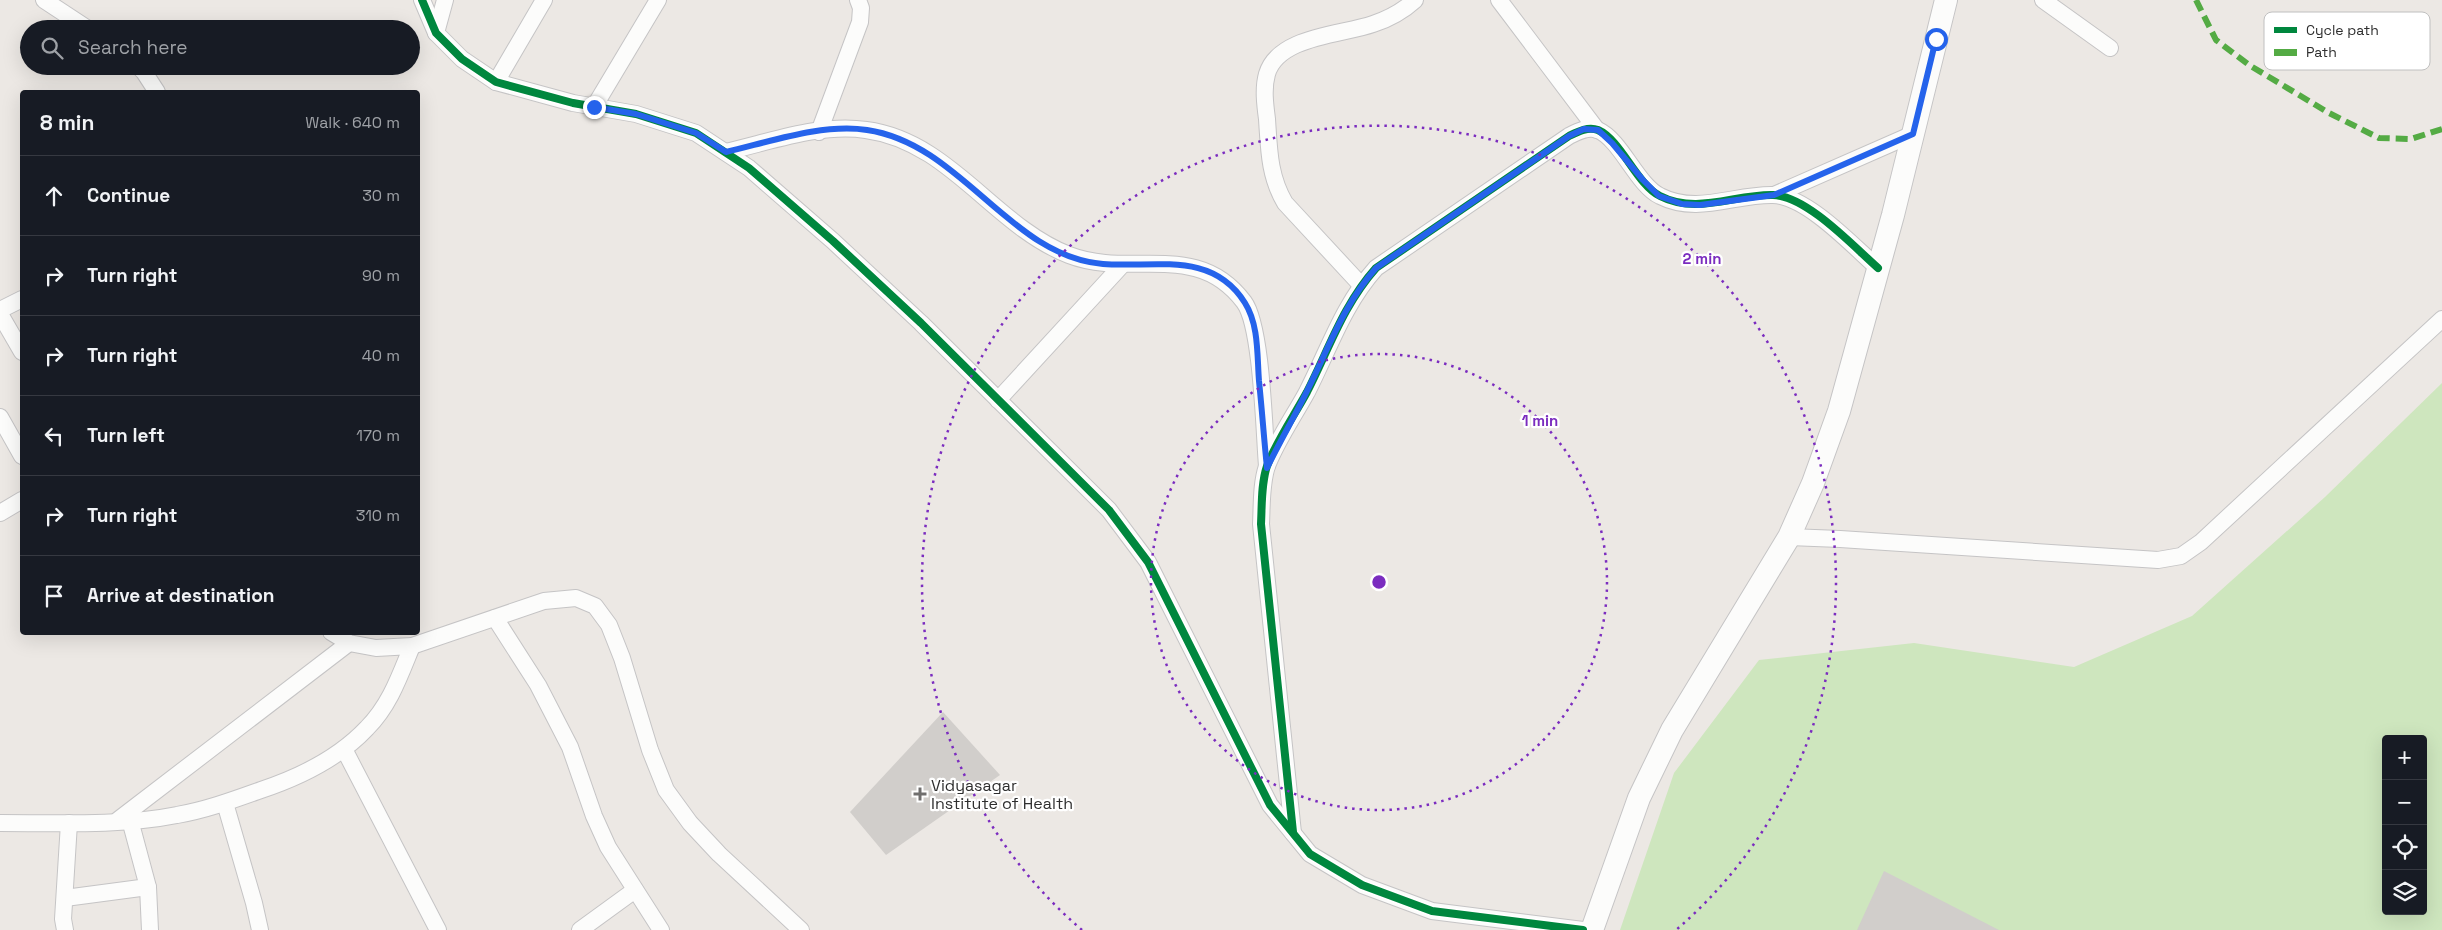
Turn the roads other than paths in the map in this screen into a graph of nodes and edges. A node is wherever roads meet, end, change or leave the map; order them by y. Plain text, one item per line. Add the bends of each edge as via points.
1 (44, 0) edge
2 (422, 0) edge
3 (445, 0) edge
4 (544, 0) edge
5 (658, 0) edge
6 (858, 0) edge
7 (1416, 0) edge
8 (1499, 0) edge
9 (1946, 0) edge
10 (2043, 0) edge
11 (64, 6) edge
12 (79, 20) edge
13 (436, 33) junction
14 (2110, 48) dead end
15 (145, 75) edge
16 (496, 82) junction
17 (156, 90) edge
18 (594, 107) junction
19 (1598, 130) junction
20 (819, 132) junction
21 (1913, 134) junction
22 (726, 152) junction
23 (1774, 195) junction
24 (1123, 264) junction
25 (1878, 268) junction
26 (1361, 285) junction
27 (20, 301) edge
28 (0, 310) edge
29 (0, 314) edge
30 (2442, 319) edge
31 (20, 349) edge
32 (998, 400) junction
33 (0, 418) edge
34 (20, 453) edge
35 (1267, 468) junction
36 (20, 501) edge
37 (0, 513) edge
38 (1789, 538) junction
39 (495, 618) junction
40 (336, 635) edge
41 (349, 642) junction
42 (412, 646) junction
43 (344, 749) junction
44 (225, 803) junction
45 (124, 820) junction
46 (0, 823) edge
47 (69, 823) junction
48 (1293, 833) junction
49 (148, 887) junction
50 (635, 890) junction
51 (65, 898) junction
52 (65, 930) edge
53 (150, 930) edge
54 (260, 930) edge
55 (438, 930) edge
56 (580, 930) edge
57 (661, 930) edge
58 (802, 930) edge
59 (1583, 930) edge
60 (1592, 930) edge

1 - 11 street
2 - 13 street
3 - 13 street
4 - 16 street
5 - 18 street
6 - 20 street via 860,22
7 - 26 street via 1372,25 1295,45 1279,55 1267,72 1267,124 1276,189 1285,203
8 - 19 street
9 - 21 main road
10 - 14 street
11 - 12 street
13 - 16 street via 462,59
15 - 17 street
16 - 18 street
18 - 22 street via 636,114 696,133
19 - 23 street via 1659,196 1682,204 1700,205
19 - 26 street via 1584,129 1569,136 1376,268
20 - 22 street
20 - 24 street via 837,128 895,136 919,147 1043,244 1102,264
21 - 23 street
21 - 25 main road
22 - 32 street via 833,241
23 - 25 street via 1795,201 1810,211
24 - 32 street
24 - 35 street via 1178,263 1207,271 1230,286 1246,304 1255,333
25 - 38 main road via 1839,411
26 - 35 street
27 - 28 street
29 - 31 street
30 - 38 street via 2201,542 2180,556 2158,560
32 - 48 street via 1108,510 1148,562 1270,805
33 - 34 street
35 - 48 street via 1261,524
36 - 37 street
38 - 60 main road via 1672,730 1639,798
39 - 42 street
39 - 50 street via 556,718 608,847
39 - 58 street via 544,601 576,598 595,606 608,625 622,658 650,750 666,790 690,823 719,854
40 - 41 street
41 - 42 street via 376,648
41 - 45 street
42 - 43 street via 389,700 368,728
43 - 44 street via 320,765
43 - 55 street
44 - 45 street via 176,816
44 - 54 street
45 - 47 street
45 - 49 street
46 - 47 street
47 - 51 street
48 - 59 street via 1310,854 1362,885 1432,911
49 - 51 street
49 - 53 street
50 - 56 street
50 - 57 street
51 - 52 street

